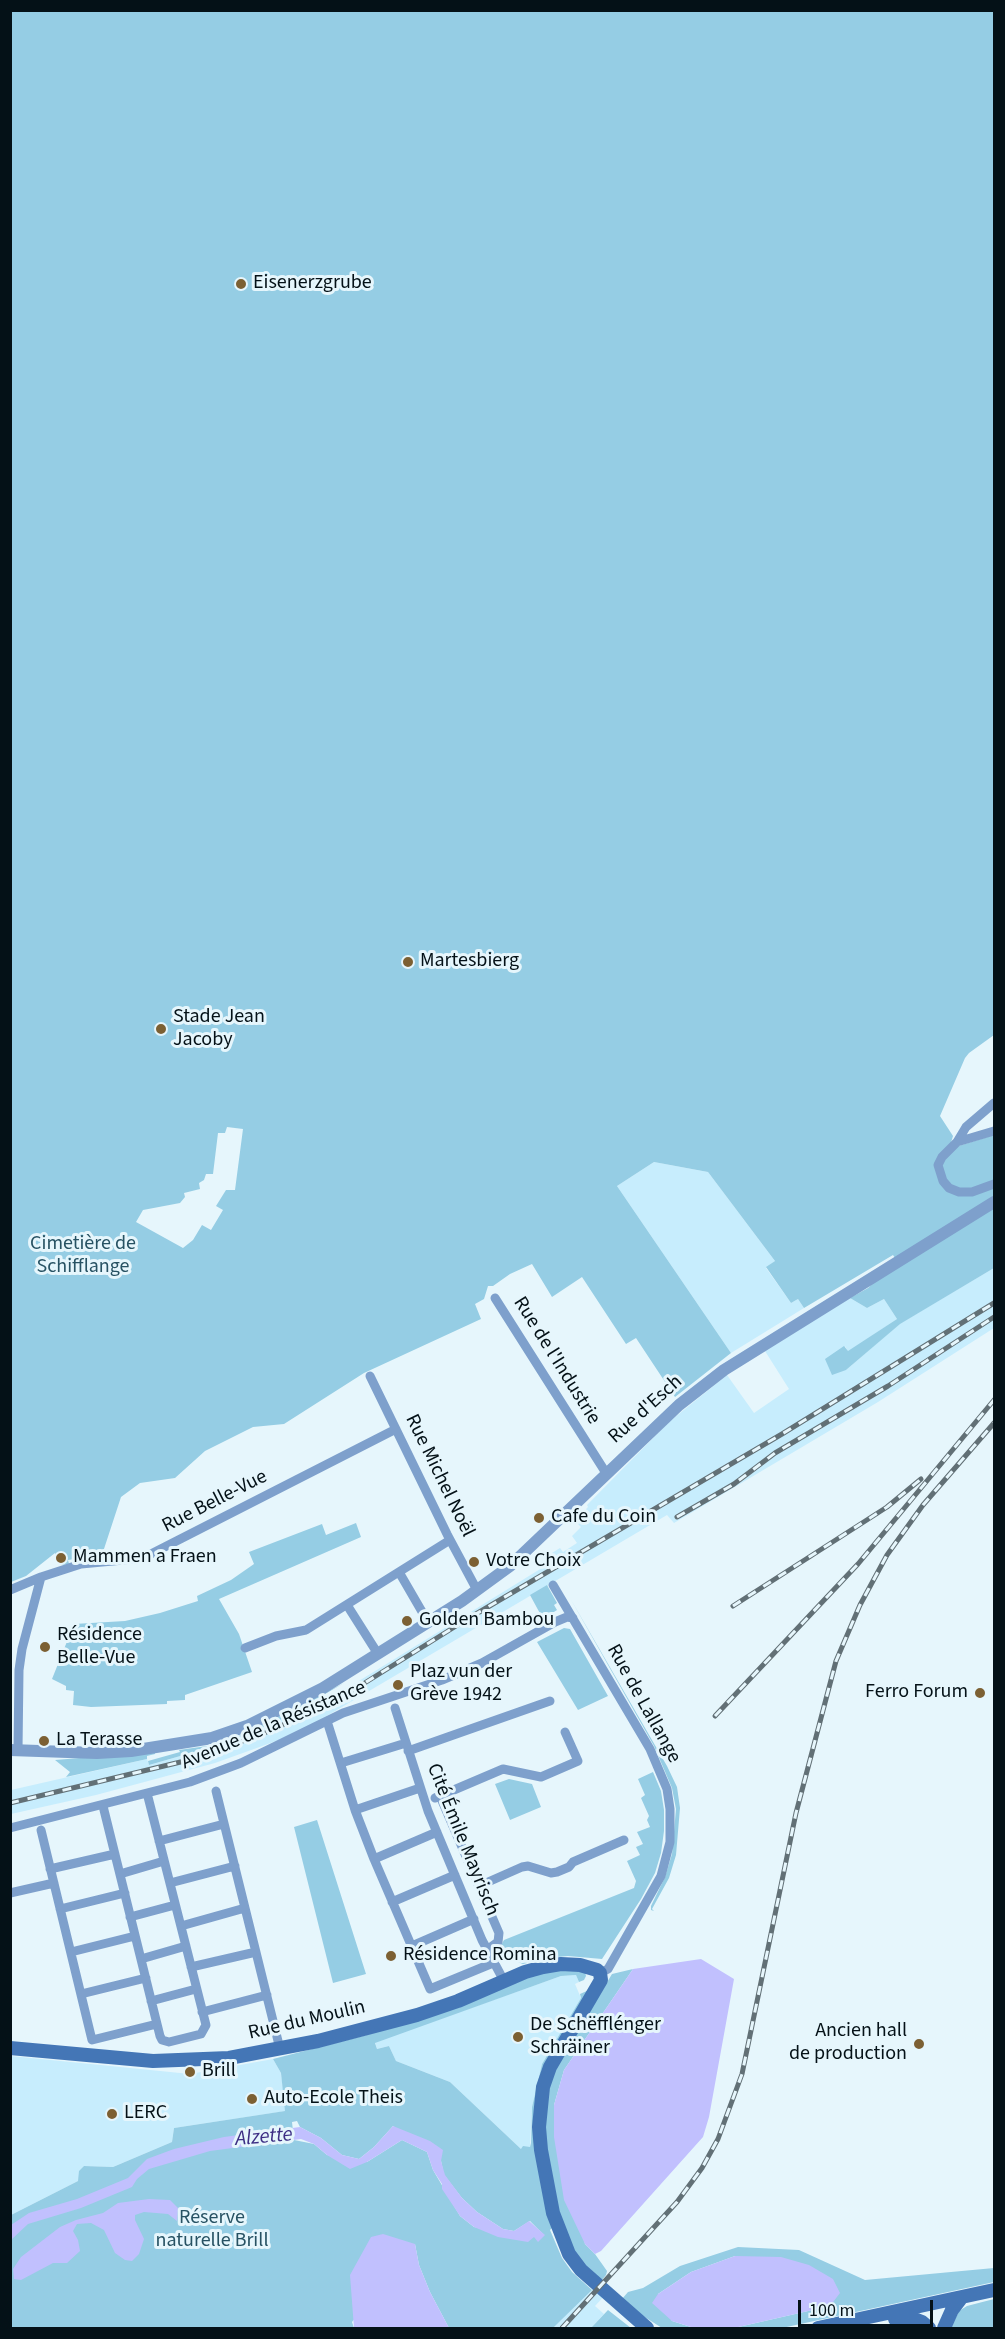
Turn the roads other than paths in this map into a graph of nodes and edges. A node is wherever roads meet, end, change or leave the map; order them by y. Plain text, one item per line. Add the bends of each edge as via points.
1 (994, 1103) edge
2 (994, 1131) edge
3 (957, 1142) junction
4 (994, 1184) edge
5 (994, 1202) edge
6 (495, 1298) dead end
7 (370, 1376) dead end
8 (396, 1429) junction
9 (606, 1473) junction
10 (450, 1540) junction
11 (399, 1572) junction
12 (41, 1577) junction
13 (553, 1585) dead end
14 (10, 1590) edge
15 (477, 1590) junction
16 (347, 1605) junction
17 (573, 1618) junction
18 (428, 1622) junction
19 (246, 1648) dead end
20 (378, 1654) junction
21 (550, 1701) dead end
22 (395, 1708) dead end
23 (327, 1721) junction
24 (565, 1732) dead end
25 (407, 1747) junction
26 (14, 1750) edge
27 (341, 1763) junction
28 (216, 1791) dead end
29 (147, 1793) junction
30 (421, 1793) junction
31 (438, 1797) junction
32 (103, 1806) junction
33 (426, 1807) junction
34 (356, 1810) junction
35 (224, 1824) junction
36 (10, 1828) edge
37 (41, 1830) dead end
38 (437, 1832) junction
39 (624, 1840) dead end
40 (159, 1841) junction
41 (115, 1854) junction
42 (374, 1858) junction
43 (164, 1861) junction
44 (234, 1866) junction
45 (51, 1869) junction
46 (120, 1874) junction
47 (455, 1875) junction
48 (54, 1883) junction
49 (170, 1883) junction
50 (478, 1886) junction
51 (10, 1893) edge
52 (124, 1893) junction
53 (392, 1902) junction
54 (175, 1905) junction
55 (245, 1908) junction
56 (60, 1909) junction
57 (130, 1917) junction
58 (474, 1919) junction
59 (181, 1926) junction
60 (135, 1936) junction
61 (186, 1946) junction
62 (412, 1946) junction
63 (487, 1950) junction
64 (71, 1952) junction
65 (256, 1952) junction
66 (141, 1959) junction
67 (493, 1963) junction
68 (191, 1968) junction
69 (600, 1973) junction
70 (146, 1978) junction
71 (504, 1982) junction
72 (196, 1989) junction
73 (81, 1994) junction
74 (267, 1995) junction
75 (152, 2001) junction
76 (202, 2012) junction
77 (157, 2024) junction
78 (10, 2048) edge
79 (280, 2049) junction
80 (994, 2290) edge
81 (962, 2297) junction
82 (932, 2304) junction
83 (845, 2323) junction
84 (647, 2328) edge
85 (818, 2328) edge
86 (931, 2328) edge
87 (944, 2328) edge

1 - 3 street via 966,1127
2 - 3 street
3 - 4 street via 939,1165 949,1188 972,1192
5 - 9 street, Rue d'Esch via 724,1370
6 - 9 street, Rue de l'Industrie
7 - 8 street, Rue Michel Noël
8 - 10 street, Rue Michel Noël
8 - 12 street, Rue Belle-Vue via 149,1555 81,1564
9 - 15 street, Rue d'Esch via 520,1557
10 - 11 street
10 - 15 street, Rue Michel Noël
11 - 16 street
11 - 18 street
12 - 14 street, Rue Belle-Vue
12 - 26 street via 22,1649
13 - 17 street, Rue de Lallange
15 - 18 street, Rue d'Esch
16 - 19 street via 306,1630
16 - 20 street
17 - 23 street, Avenue de la Résistance via 555,1622 482,1663 432,1684
17 - 69 street, Rue de Lallange via 650,1749 667,1789 670,1809 669,1842 661,1876 608,1969
18 - 20 street, Rue d'Esch
20 - 26 street, Rue d'Esch via 301,1700 212,1738 131,1751
21 - 25 street
22 - 25 street, Cité Émile Mayrisch
23 - 27 street
23 - 29 street, Avenue de la Résistance via 241,1763
24 - 31 street via 578,1761 541,1777 502,1769
25 - 27 street
25 - 30 street, Cité Émile Mayrisch
27 - 34 street
28 - 35 street
29 - 32 street, Avenue de la Résistance
29 - 40 street
30 - 31 street
30 - 33 street, Cité Émile Mayrisch
30 - 34 street
31 - 33 street
31 - 50 street
32 - 36 street, Avenue de la Résistance
32 - 41 street
33 - 38 street, Cité Émile Mayrisch
34 - 42 street
35 - 40 street
35 - 44 street
37 - 45 street
38 - 42 street
38 - 47 street, Cité Émile Mayrisch
39 - 50 street via 557,1872 522,1867
40 - 43 street
41 - 45 street
41 - 46 street
42 - 53 street
43 - 46 street
43 - 49 street
44 - 49 street
44 - 55 street
45 - 48 street
46 - 52 street
47 - 53 street
47 - 58 street, Cité Émile Mayrisch
48 - 51 street
48 - 56 street
49 - 54 street
50 - 63 street via 499,1938
52 - 56 street
52 - 57 street
53 - 62 street
54 - 57 street
54 - 59 street
55 - 59 street
55 - 65 street
56 - 64 street
57 - 60 street
58 - 62 street
58 - 63 street, Cité Émile Mayrisch
59 - 61 street
60 - 64 street
60 - 66 street
61 - 66 street
61 - 68 street
62 - 67 street via 430,1989
63 - 67 street, Cité Émile Mayrisch
64 - 73 street
65 - 68 street
65 - 74 street
66 - 70 street
67 - 71 street, Cité Émile Mayrisch
68 - 72 street
69 - 71 main road, Rue du Moulin via 561,1964 525,1972
69 - 84 main road via 601,1980 550,2067 539,2107 541,2150 553,2213 568,2254
70 - 73 street
70 - 75 street
71 - 79 main road, Rue du Moulin via 417,2015
72 - 75 street
72 - 76 street
73 - 77 street via 92,2040
74 - 76 street
74 - 79 street
75 - 77 street
76 - 77 street via 206,2025 201,2034 165,2042
78 - 79 main road, Rue du Moulin via 153,2061 209,2060
80 - 81 main road
81 - 82 main road
81 - 87 main road
82 - 83 main road
82 - 86 main road
82 - 87 main road
83 - 85 main road
83 - 86 main road via 909,2317

